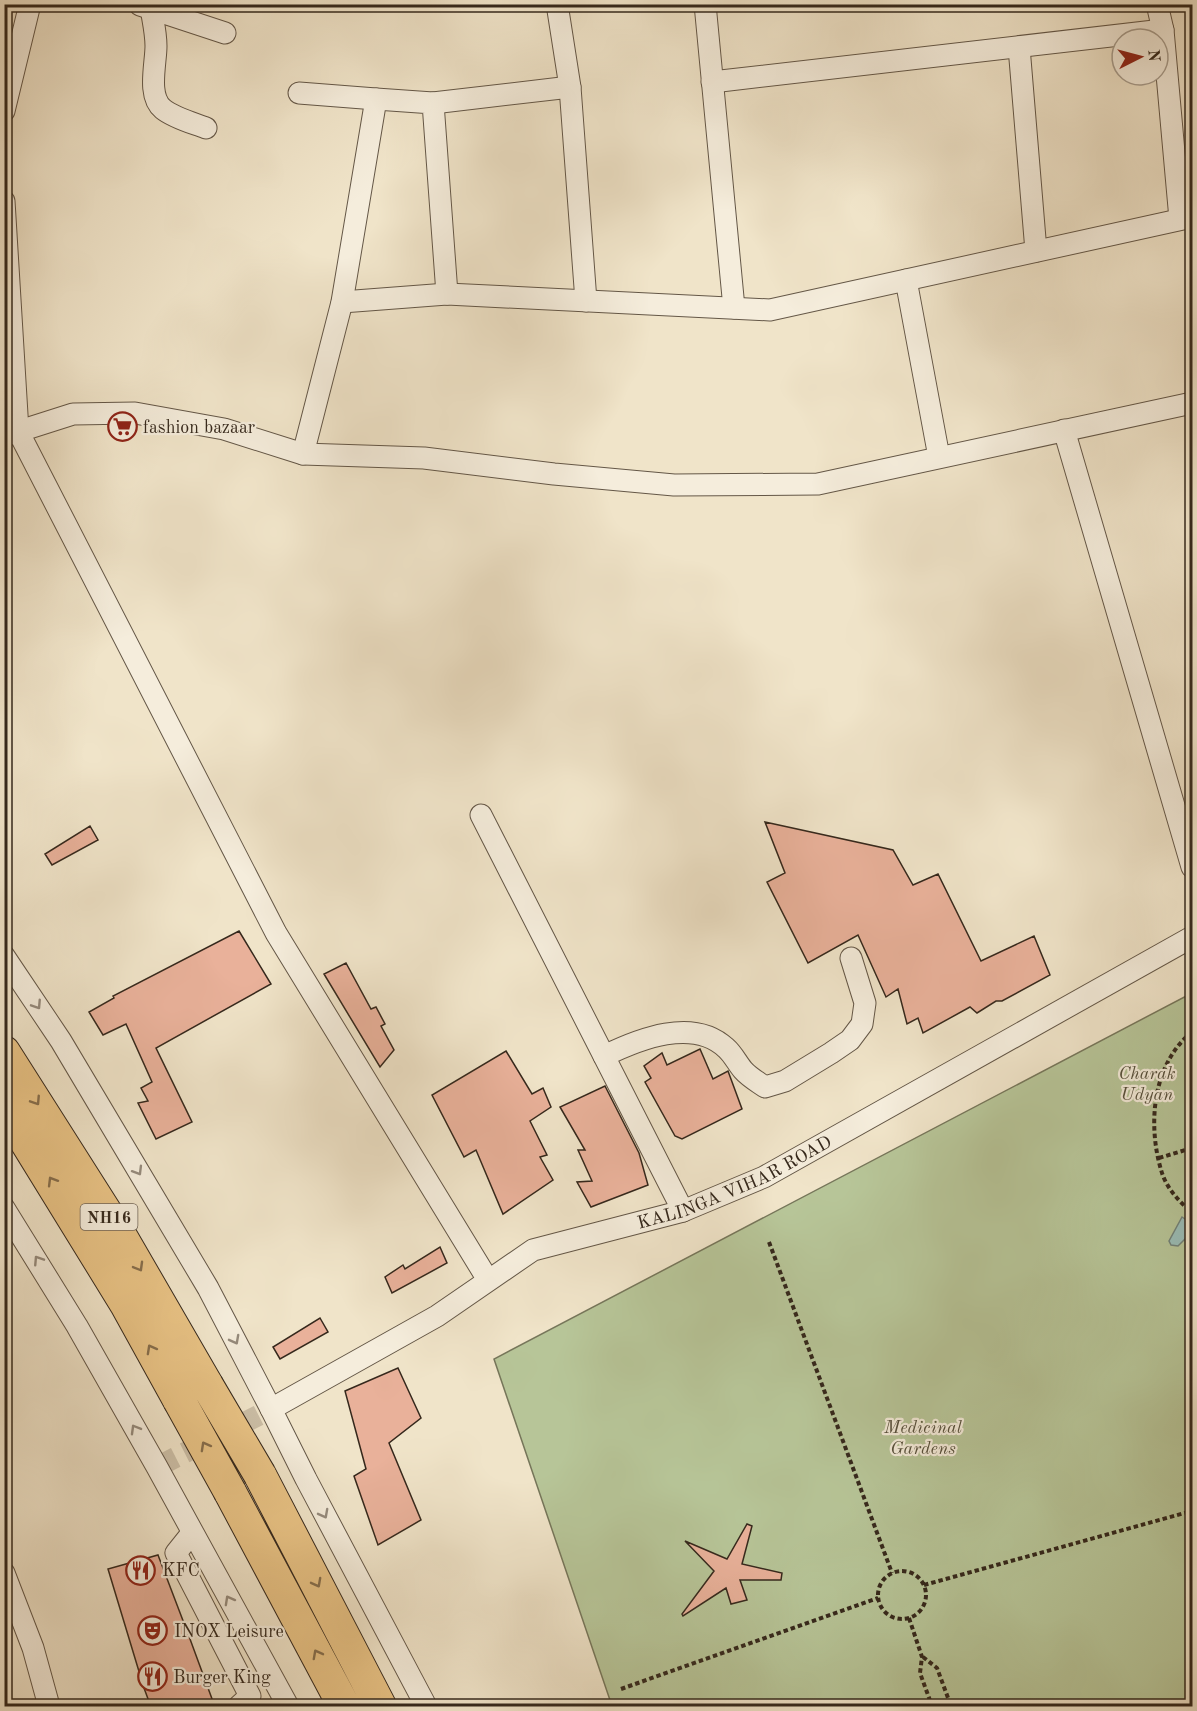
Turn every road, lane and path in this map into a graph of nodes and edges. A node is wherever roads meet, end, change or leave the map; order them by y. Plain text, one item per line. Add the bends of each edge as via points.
1 (30, 4) edge
2 (556, 4) edge
3 (705, 4) edge
4 (1157, 4) edge
5 (145, 6) edge
6 (1162, 27) edge
7 (225, 33) dead end
8 (1110, 36) edge
9 (1019, 47) junction
10 (712, 82) junction
11 (570, 87) junction
12 (1170, 87) edge
13 (299, 93) dead end
14 (376, 99) junction
15 (433, 103) junction
16 (4, 111) edge
17 (206, 128) dead end
18 (4, 201) edge
19 (1186, 218) edge
20 (1036, 251) junction
21 (906, 280) junction
22 (447, 294) junction
23 (586, 301) junction
24 (342, 302) junction
25 (734, 308) junction
26 (1192, 403) edge
27 (1064, 430) junction
28 (11, 433) edge
29 (303, 453) junction
30 (939, 458) junction
31 (1184, 814) edge
32 (481, 815) dead end
33 (1192, 867) edge
34 (1192, 937) edge
35 (4, 956) edge
36 (851, 958) dead end
37 (1192, 1032) edge
38 (4, 1052) edge
39 (604, 1056) junction
40 (4, 1106) edge
41 (1192, 1148) edge
42 (1158, 1158) junction
43 (4, 1208) edge
44 (683, 1210) junction
45 (1192, 1213) edge
46 (769, 1242) dead end
47 (488, 1281) junction
48 (271, 1408) junction
49 (1192, 1511) edge
50 (192, 1533) junction
51 (4, 1573) edge
52 (892, 1573) junction
53 (924, 1585) junction
54 (878, 1598) junction
55 (909, 1618) junction
56 (922, 1657) junction
57 (621, 1689) dead end
58 (50, 1707) edge
59 (239, 1707) edge
60 (288, 1707) edge
61 (344, 1707) edge
62 (380, 1707) edge
63 (426, 1707) edge
64 (932, 1707) edge
65 (951, 1707) edge

1 - 16 street
2 - 11 street
3 - 10 street
4 - 6 street
5 - 7 street
5 - 17 street via 156,44 154,89 159,105
8 - 9 street
9 - 10 street
9 - 20 street
10 - 25 street
11 - 15 street
11 - 23 street
12 - 19 street
13 - 14 street
14 - 15 street
14 - 24 street
15 - 22 street
18 - 28 street
19 - 20 street
20 - 21 street
21 - 25 street via 770,310
21 - 30 street
22 - 23 street
22 - 24 street
23 - 25 street
24 - 29 street
26 - 27 street
27 - 30 street
27 - 31 street
28 - 29 street via 73,414 135,412 224,429
28 - 47 street via 276,933
29 - 30 street via 424,458 674,485 818,484
31 - 33 street
32 - 39 street
34 - 44 street, KALINGA VIHAR ROAD via 764,1178
35 -> 48 street via 61,1041 208,1288
36 - 39 street via 865,1003 862,1024 850,1040 785,1081 765,1087 745,1073 728,1049 694,1032 630,1044
37 - 42 path via 1164,1066 1155,1098
38 -> 62 highway, NH16, bridge via 119,1233 260,1475
39 - 44 street
61 -> 40 highway, NH16, bridge via 126,1304
41 - 42 path
42 - 45 path via 1162,1175 1179,1202
50 -> 43 street via 77,1326
44 - 47 street, KALINGA VIHAR ROAD via 533,1250
46 - 52 path
47 - 48 street, KALINGA VIHAR ROAD via 437,1316
48 -> 63 street
49 - 53 path
50 - 59 street via 176,1553 250,1696
60 -> 50 street
51 - 58 street via 33,1648
52 - 53 path via 906,1571
52 - 54 path via 881,1584
53 - 55 path via 922,1608
54 - 55 path via 886,1613
54 - 57 path
55 - 56 path
56 - 64 path via 920,1673
56 - 65 path via 937,1668

